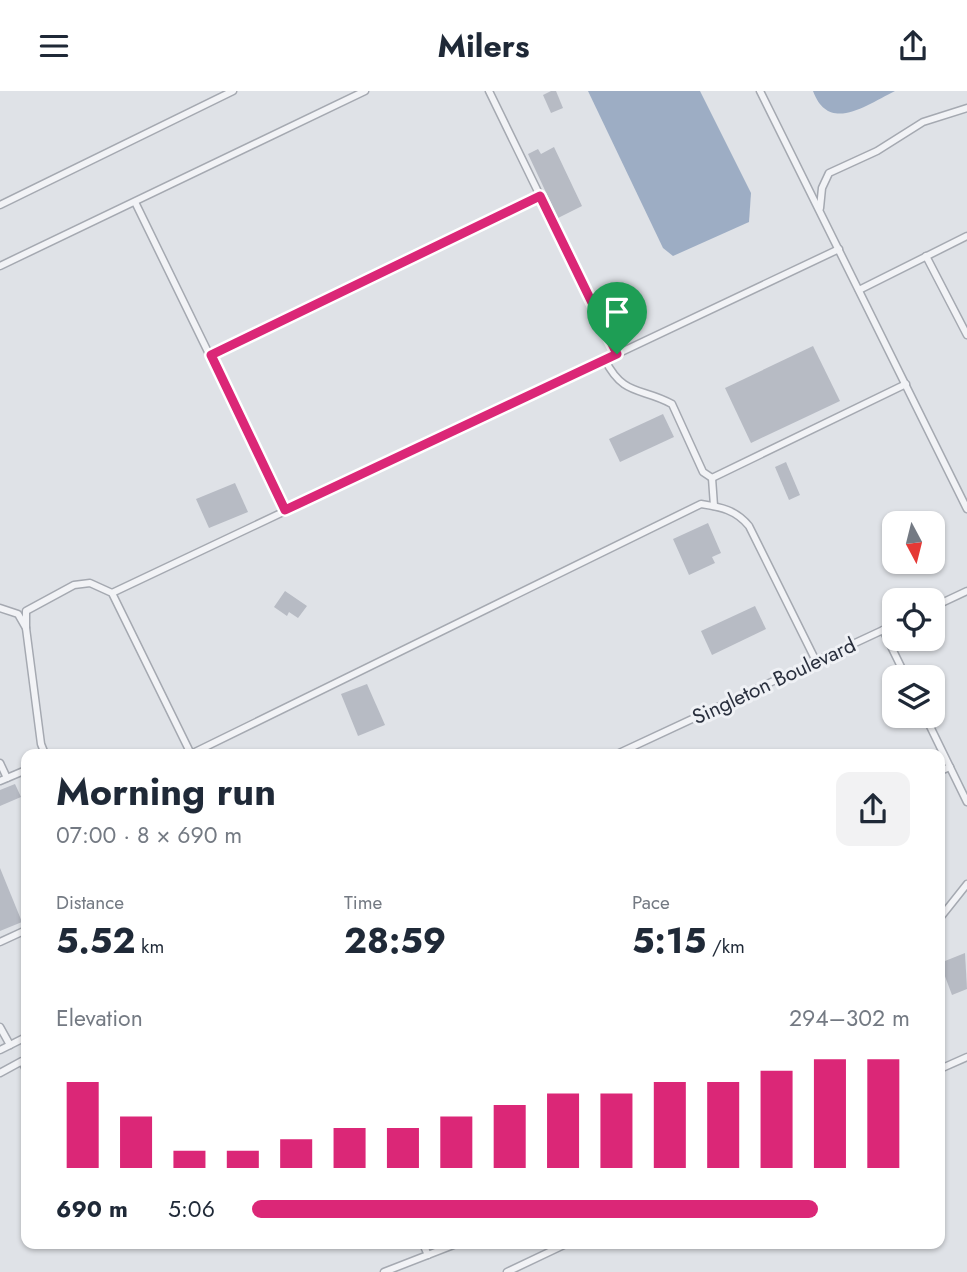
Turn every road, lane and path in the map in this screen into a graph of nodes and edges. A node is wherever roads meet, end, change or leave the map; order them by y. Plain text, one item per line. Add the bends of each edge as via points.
1 (233, 91) edge
2 (365, 91) edge
3 (489, 91) edge
4 (760, 91) edge
5 (967, 108) edge
6 (540, 196) junction
7 (135, 202) junction
8 (0, 205) edge
9 (820, 212) junction
10 (967, 236) edge
11 (839, 249) junction
12 (926, 256) junction
13 (0, 266) edge
14 (859, 290) junction
15 (967, 335) edge
16 (617, 354) junction
17 (211, 355) junction
18 (604, 360) junction
19 (906, 384) junction
20 (712, 478) junction
21 (714, 506) junction
22 (967, 509) edge
23 (285, 510) junction
24 (967, 590) edge
25 (112, 593) junction
26 (945, 601) edge
27 (0, 608) edge
28 (26, 628) junction
29 (882, 630) edge
30 (816, 661) junction
31 (931, 728) edge
32 (43, 749) edge
33 (189, 749) edge
34 (201, 749) edge
35 (628, 749) edge
36 (941, 749) edge
37 (945, 757) edge
38 (0, 763) edge
39 (950, 767) junction
40 (945, 769) edge
41 (21, 772) edge
42 (4, 780) edge
43 (967, 802) edge
44 (967, 884) edge
45 (945, 912) edge
46 (21, 932) edge
47 (0, 942) edge
48 (0, 1027) edge
49 (21, 1040) edge
50 (10, 1045) junction
51 (0, 1050) edge
52 (967, 1057) edge
53 (21, 1062) edge
54 (945, 1067) edge
55 (0, 1073) edge
56 (425, 1249) edge
57 (443, 1249) edge
58 (555, 1249) edge
59 (428, 1255) junction
60 (384, 1272) edge
61 (507, 1272) edge

1 - 8 lane
2 - 7 lane
3 - 6 lane
4 - 9 lane
5 - 9 lane via 923,122 877,151 829,173
6 - 16 lane
6 - 17 lane
7 - 13 lane
7 - 17 lane
9 - 11 lane
10 - 12 lane
11 - 14 lane
11 - 16 lane
12 - 14 lane
12 - 15 lane
14 - 19 lane
16 - 18 lane
17 - 23 lane
18 - 20 lane via 614,378 630,390 672,404 703,472
18 - 23 lane
19 - 20 lane
19 - 22 lane
20 - 21 lane
21 - 30 lane via 740,515 749,526
21 - 34 lane via 701,504
23 - 25 lane
24 - 26 lane
25 - 28 lane via 90,583 74,585 26,611
25 - 33 lane
27 - 28 lane via 18,614
28 - 32 lane
29 - 30 lane, Singleton Boulevard
30 - 35 lane, Singleton Boulevard
31 - 36 lane
37 - 39 lane
38 - 42 lane
39 - 40 lane
39 - 43 lane
41 - 42 lane
44 - 45 lane
46 - 47 lane
48 - 50 lane
49 - 50 lane
50 - 51 lane
52 - 54 lane
53 - 55 lane
56 - 59 lane
57 - 59 lane
58 - 61 lane
59 - 60 lane

